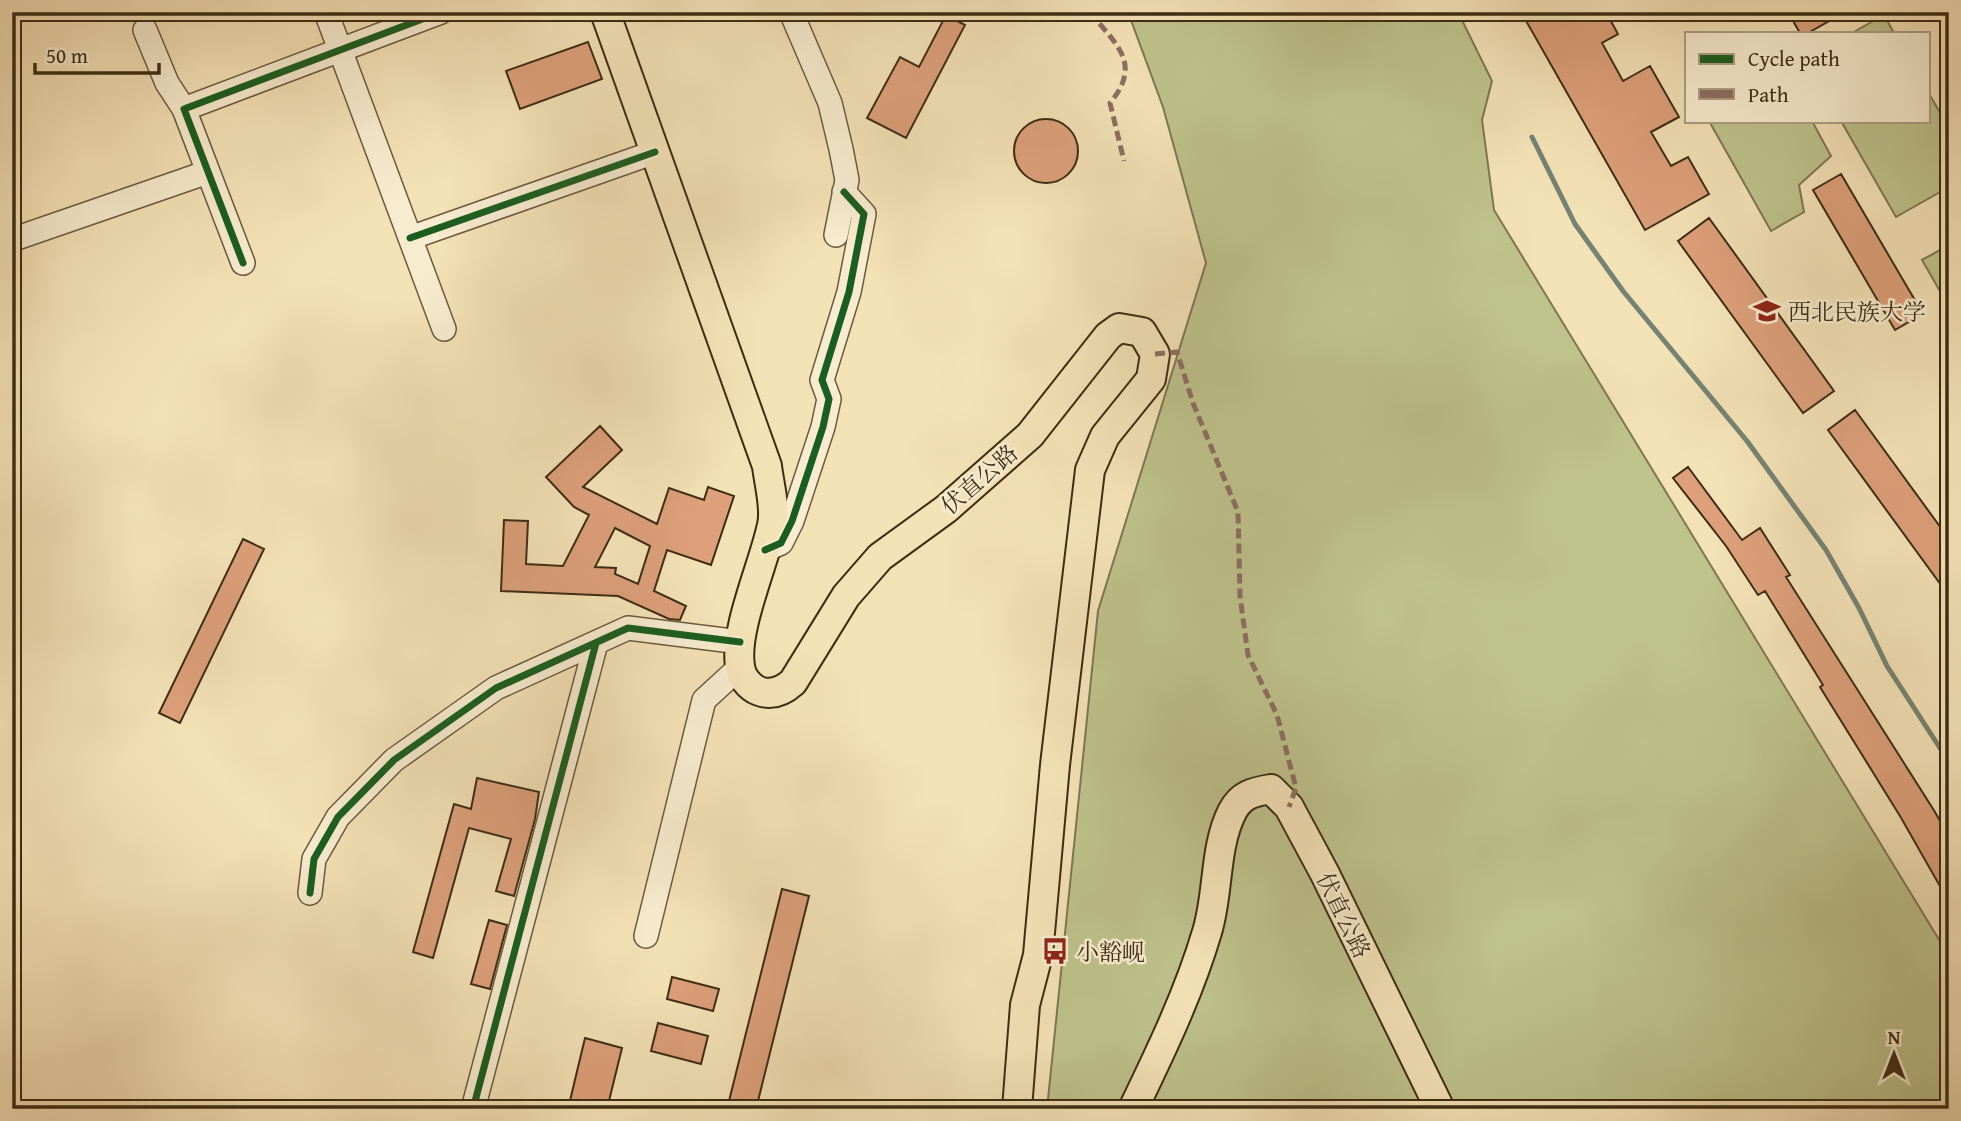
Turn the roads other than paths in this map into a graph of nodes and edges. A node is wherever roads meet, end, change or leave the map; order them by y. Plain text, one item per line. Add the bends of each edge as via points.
1 (326, 12) edge
2 (442, 12) edge
3 (605, 12) edge
4 (791, 12) edge
5 (145, 30) dead end
6 (340, 51) junction
7 (184, 109) junction
8 (655, 152) junction
9 (208, 172) junction
10 (844, 192) junction
11 (836, 235) dead end
12 (17, 238) dead end
13 (410, 238) junction
14 (243, 263) dead end
15 (444, 330) dead end
16 (765, 550) junction
17 (596, 643) junction
18 (740, 654) junction
19 (310, 893) dead end
20 (646, 936) dead end
21 (473, 1109) edge
22 (1017, 1109) edge
23 (1133, 1109) edge
24 (1440, 1109) edge

1 - 6 street
2 - 6 street
3 - 8 main road
4 - 10 street via 830,103 847,180
5 - 7 street via 167,83
6 - 7 street
6 - 13 street
7 - 9 street
8 - 13 street
8 - 16 main road via 767,466 773,522
9 - 12 street
9 - 14 street
10 - 11 street
10 - 16 street via 863,215 849,292 822,380 829,399 823,427 792,522 781,543
13 - 15 street
16 - 18 main road
17 - 18 street via 628,628
17 - 19 street via 496,688 394,761 338,817 314,859
17 - 21 street
18 - 20 street via 704,700
18 - 22 main road, 伏直公路 via 743,676 757,690 786,689 846,596 880,557 946,509 1030,435 1108,335 1119,328 1142,332 1156,354 1152,379 1105,436 1090,470 1038,955 1025,1005
23 - 24 main road, 伏直公路 via 1192,979 1208,929 1233,810 1247,793 1271,789 1289,807 1325,874

